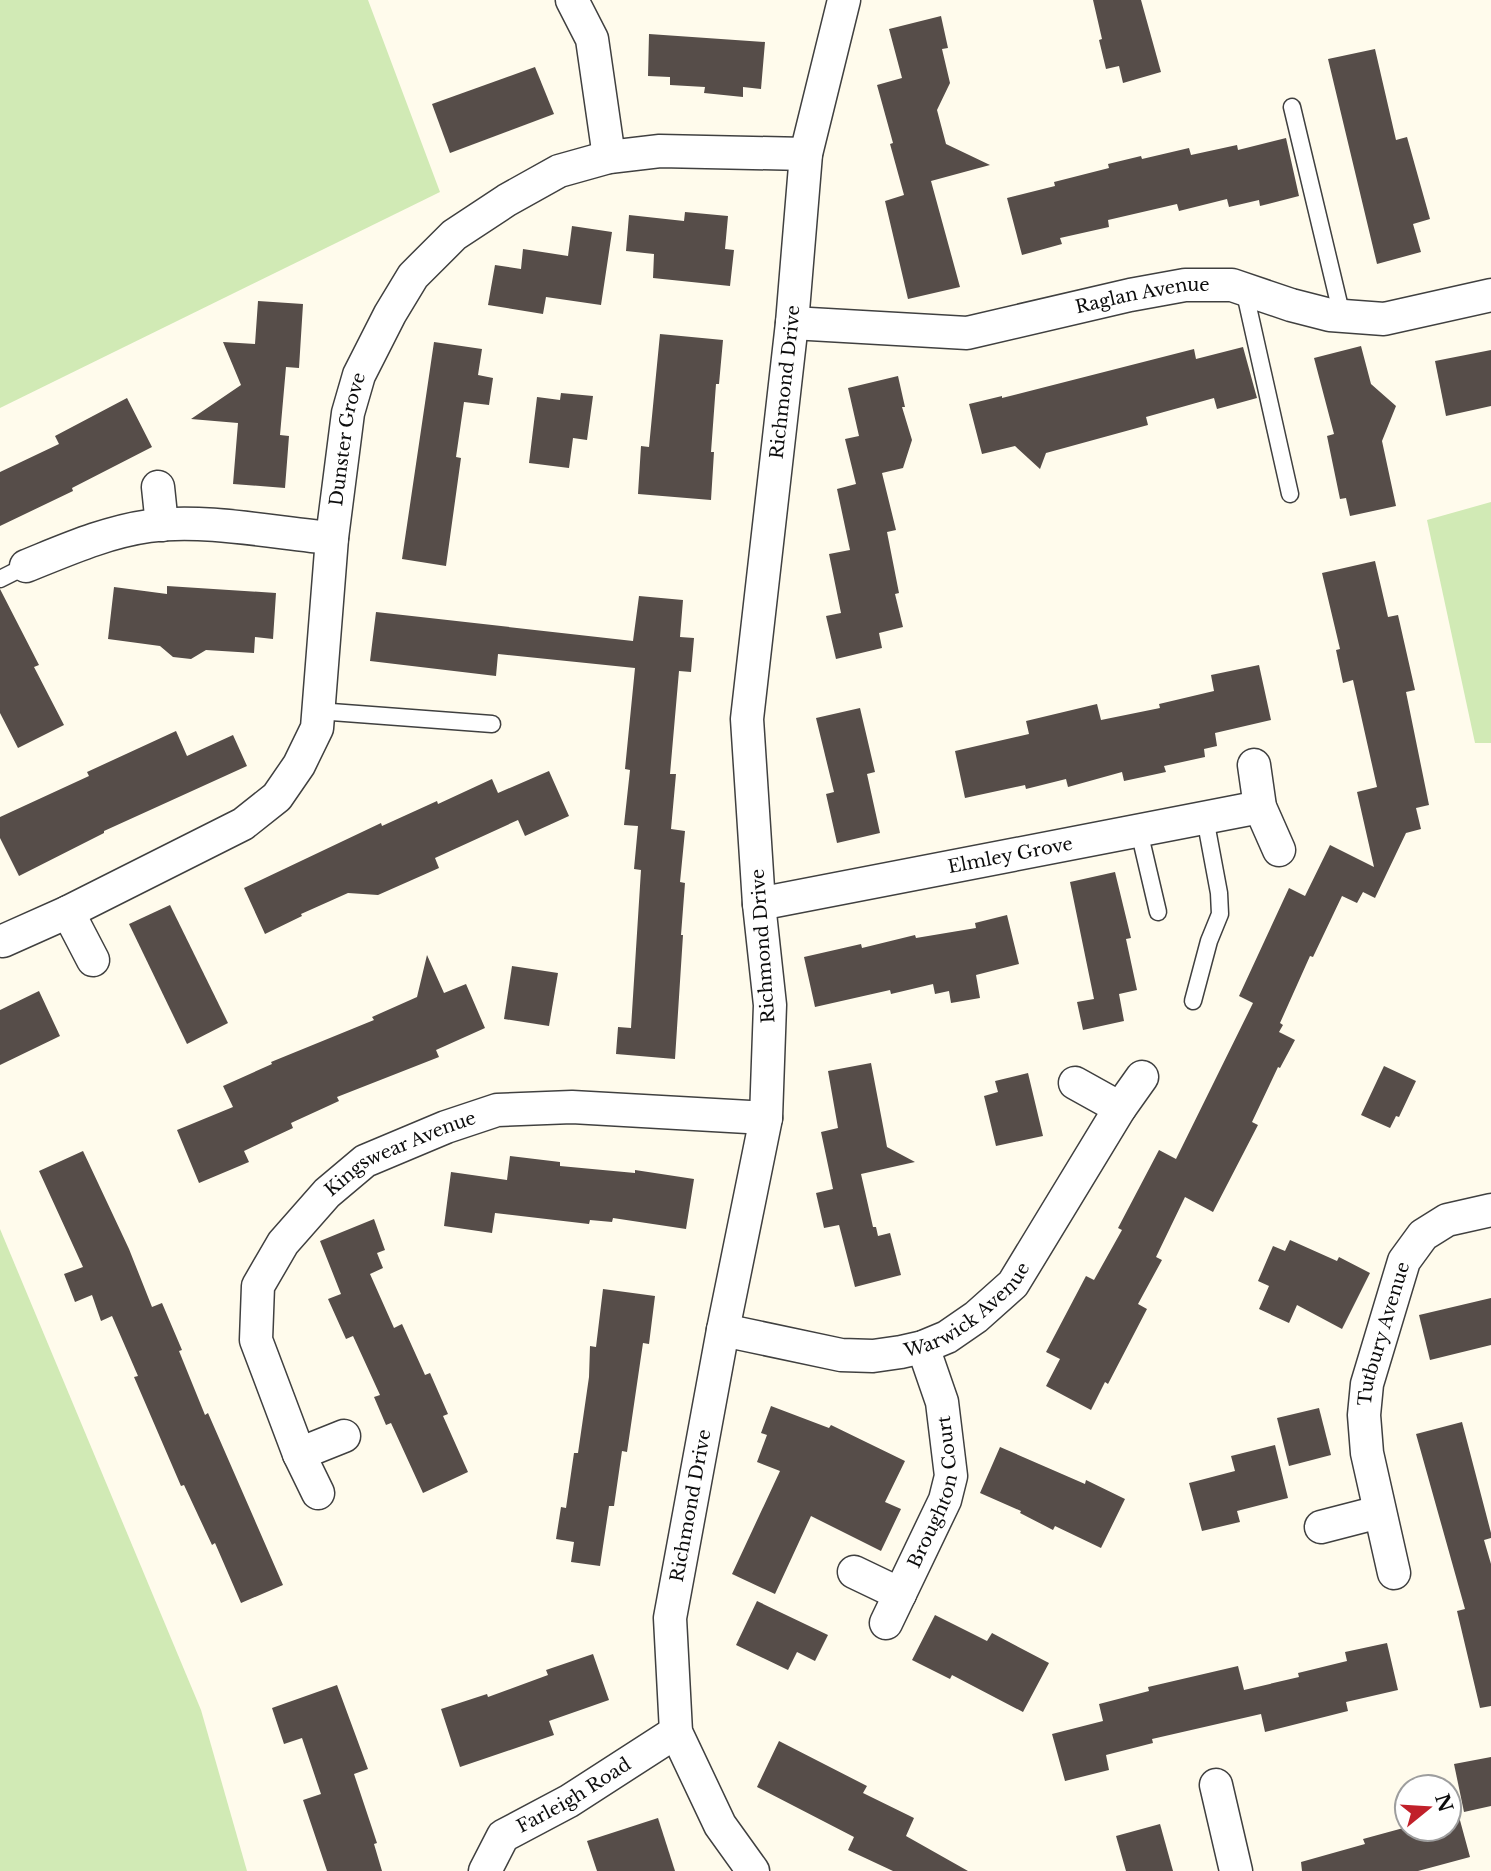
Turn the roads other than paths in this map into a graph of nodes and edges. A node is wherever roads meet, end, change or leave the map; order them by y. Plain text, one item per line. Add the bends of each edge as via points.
1 (572, 0) edge
2 (844, 0) edge
3 (1292, 107) dead end
4 (806, 154) junction
5 (609, 157) junction
6 (1244, 289) junction
7 (1491, 295) edge
8 (1342, 316) junction
9 (792, 323) junction
10 (158, 487) dead end
11 (1290, 494) dead end
12 (162, 525) junction
13 (332, 538) junction
14 (13, 573) edge
15 (318, 711) junction
16 (492, 724) dead end
17 (1254, 765) dead end
18 (1261, 807) junction
19 (1205, 818) junction
20 (1139, 831) junction
21 (1279, 850) dead end
22 (759, 904) junction
23 (68, 912) junction
24 (1158, 912) dead end
25 (1, 938) edge
26 (93, 960) dead end
27 (1192, 1001) dead end
28 (1142, 1077) dead end
29 (1075, 1083) dead end
30 (1120, 1108) junction
31 (765, 1118) junction
32 (1491, 1210) edge
33 (723, 1330) junction
34 (923, 1347) junction
35 (344, 1436) dead end
36 (299, 1454) junction
37 (318, 1493) dead end
38 (1379, 1512) junction
39 (1321, 1527) dead end
40 (854, 1572) dead end
41 (1394, 1573) dead end
42 (900, 1594) junction
43 (886, 1623) dead end
44 (676, 1732) junction
45 (1216, 1784) dead end
46 (485, 1871) edge
47 (753, 1871) edge
48 (1236, 1871) edge

1 - 5 street via 592,40
2 - 4 street, Richmond Drive
3 - 8 lane
4 - 5 street, Dunster Grove via 660,151
4 - 9 street, Richmond Drive
5 - 13 street, Dunster Grove via 559,171 508,200 454,235 413,276 359,375 348,413
6 - 8 street, Raglan Avenue
6 - 9 street, Raglan Avenue via 1185,285 967,332
6 - 11 lane
7 - 8 street, Raglan Avenue via 1384,319
9 - 22 street, Richmond Drive via 747,719
10 - 12 street
12 - 13 street via 189,523
12 - 14 street via 89,541
13 - 15 street, Dunster Grove
15 - 16 lane
15 - 23 street, Dunster Grove via 317,728 277,797 243,824
17 - 18 street
18 - 19 street, Elmley Grove
18 - 21 street
19 - 20 street, Elmley Grove
19 - 27 lane via 1220,914
20 - 22 street, Elmley Grove
20 - 24 lane
22 - 31 street, Richmond Drive via 770,1005
23 - 25 street, Dunster Grove
23 - 26 street
28 - 30 street, Warwick Avenue
29 - 30 street
30 - 34 street, Warwick Avenue via 1013,1284 976,1317
31 - 33 street, Richmond Drive
31 - 36 street, Kingswear Avenue via 572,1107 497,1110 365,1161 327,1193 283,1243 258,1286 256,1340
32 - 38 street, Tutbury Avenue via 1447,1220 1423,1235 1404,1261 1367,1384 1367,1454
33 - 34 street, Warwick Avenue via 841,1355 873,1356
33 - 44 street, Richmond Drive via 670,1618
34 - 42 street, Broughton Court via 942,1402 951,1476 945,1500
35 - 36 street
36 - 37 street, Kingswear Avenue
38 - 39 street
38 - 41 street, Tutbury Avenue
40 - 42 street, Broughton Court
42 - 43 street, Broughton Court
44 - 46 street, Farleigh Road via 569,1801 503,1836
44 - 47 street, Richmond Drive via 720,1825
45 - 48 street

